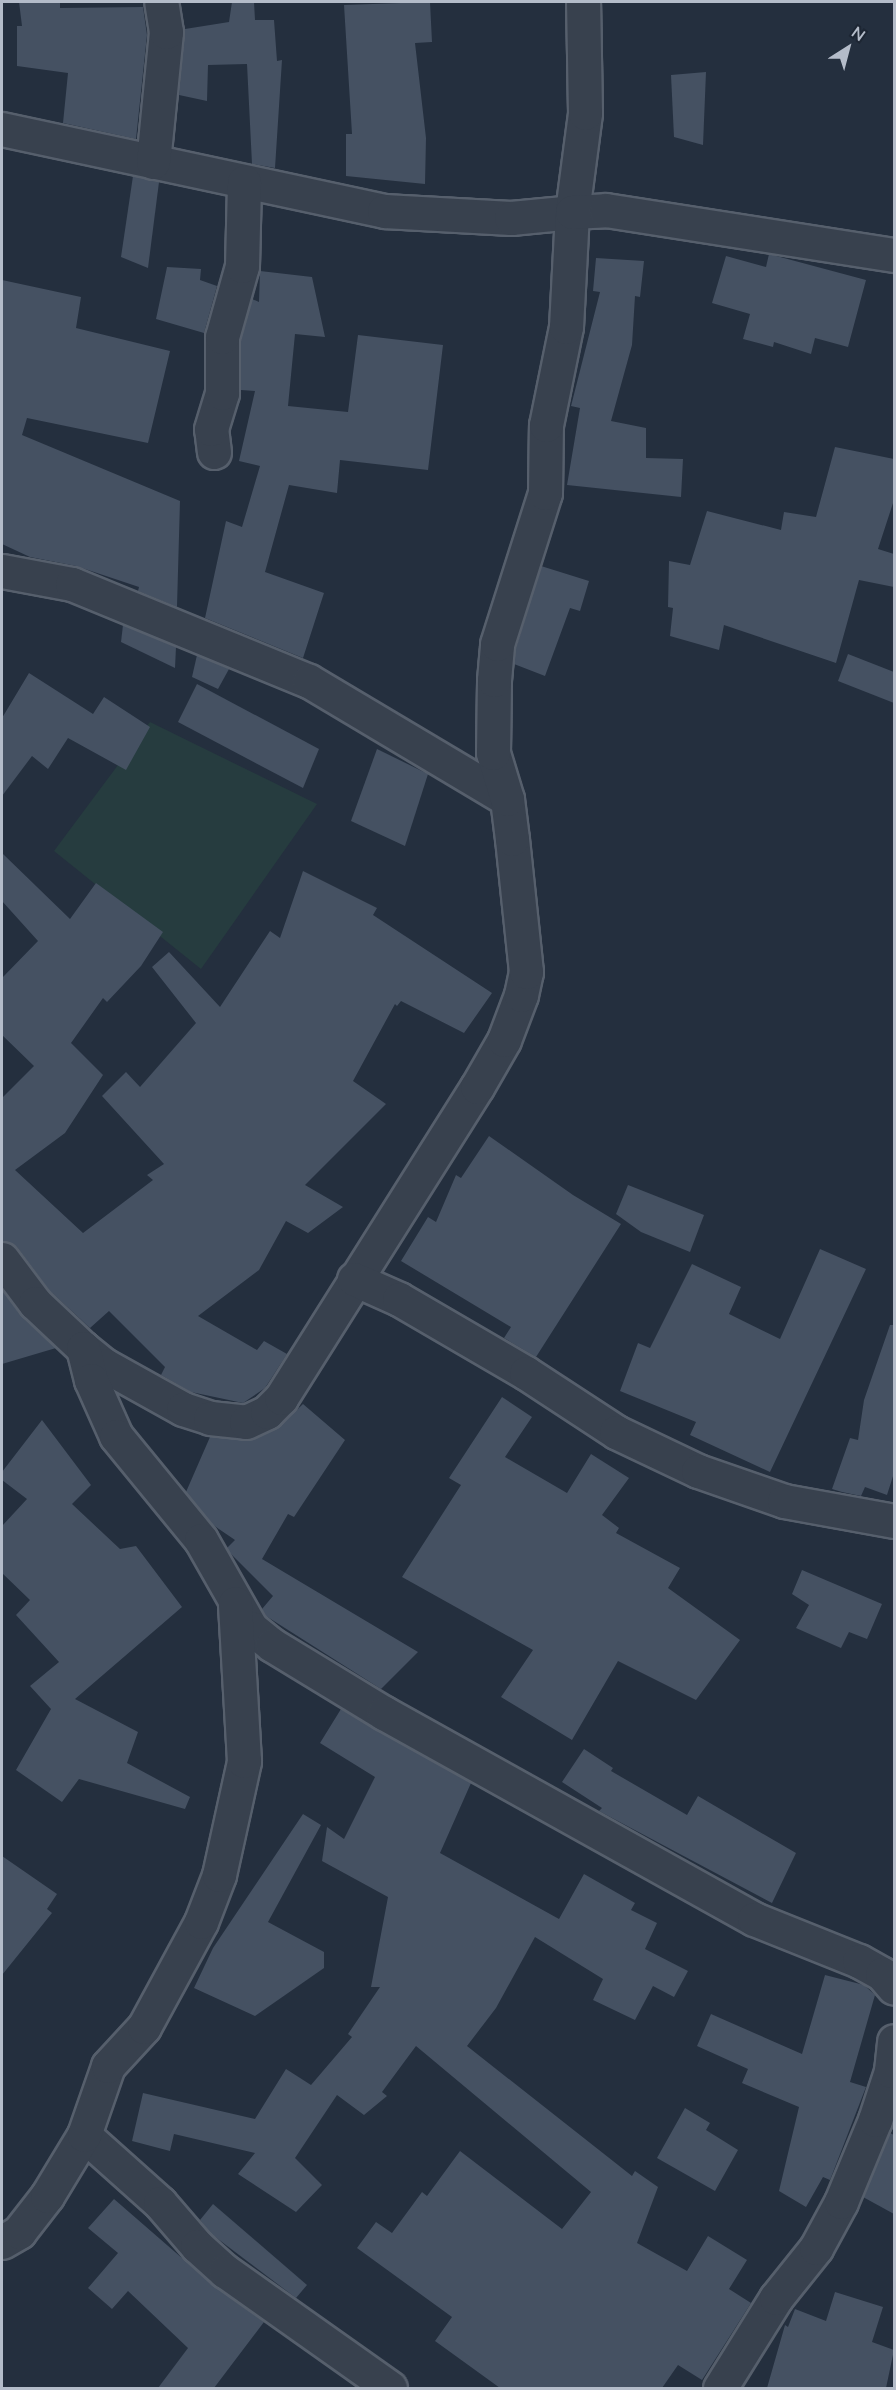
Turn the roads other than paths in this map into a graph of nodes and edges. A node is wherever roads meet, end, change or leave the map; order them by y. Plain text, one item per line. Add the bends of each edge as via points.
1 (161, 2) edge
2 (583, 2) edge
3 (2, 129) edge
4 (153, 162) junction
5 (244, 182) junction
6 (572, 212) junction
7 (894, 255) edge
8 (214, 452) dead end
9 (2, 571) edge
10 (507, 799) junction
11 (2, 1259) edge
12 (354, 1279) junction
13 (83, 1348) junction
14 (894, 1521) edge
15 (235, 1603) junction
16 (894, 1988) edge
17 (894, 2041) edge
18 (84, 2135) junction
19 (2, 2242) edge
20 (390, 2388) edge
21 (720, 2388) edge

1 - 4 street via 166,32
2 - 6 street via 584,122
3 - 4 street
4 - 5 street
5 - 6 street via 384,211 511,218
5 - 8 street via 242,266 222,337 222,393 212,429
6 - 7 street via 606,210
6 - 10 street via 566,327 546,425 545,493 497,644 493,753
9 - 10 street via 72,584 309,681
10 - 12 street via 526,972 521,996 504,1040
11 - 13 street via 35,1303
12 - 13 street via 281,1398 267,1412 246,1422 210,1418 183,1409 104,1365
12 - 14 street via 399,1299 526,1373 616,1432 698,1471 784,1501
13 - 15 street via 91,1380 117,1436 201,1540
15 - 16 street via 251,1628 272,1645 384,1713 754,1919 859,1961 882,1974
15 - 18 street via 244,1761 219,1875 201,1922 161,1998 144,2027 108,2066
17 - 21 street via 891,2072 841,2202 816,2247 776,2298
18 - 19 street via 47,2196 19,2232
18 - 20 street via 160,2203 225,2271

